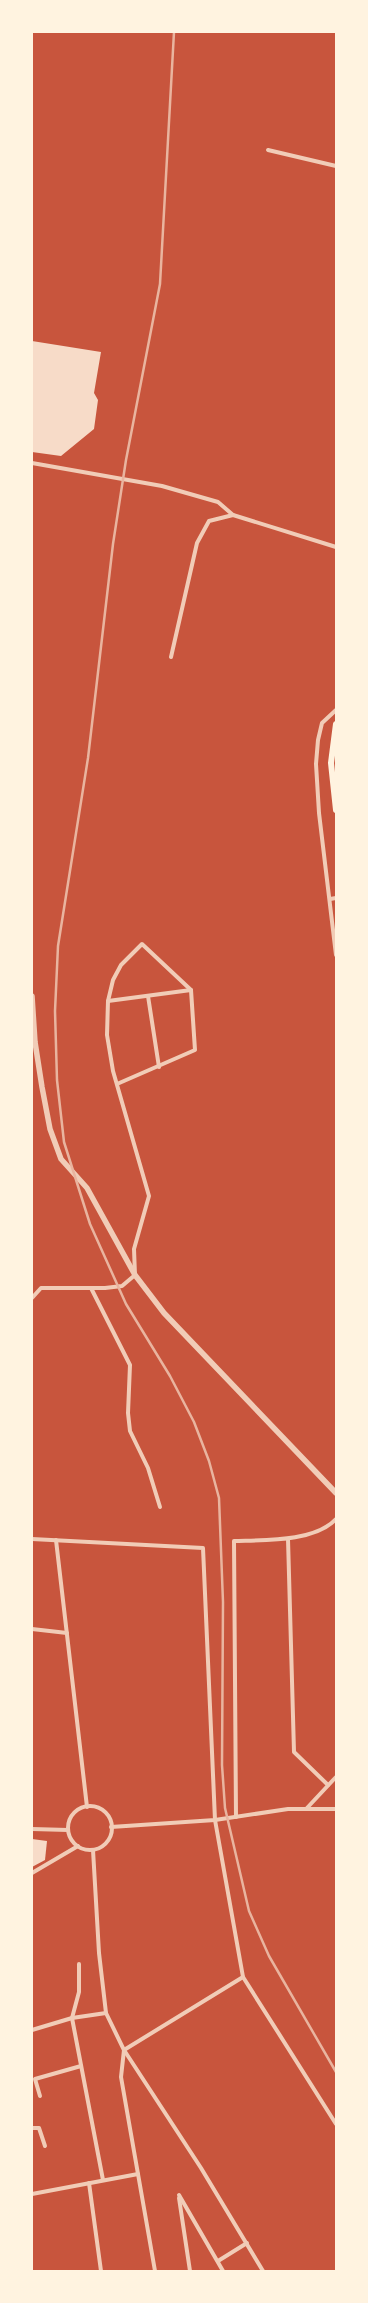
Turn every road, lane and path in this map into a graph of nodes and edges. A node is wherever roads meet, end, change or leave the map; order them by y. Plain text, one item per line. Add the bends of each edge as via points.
1 (268, 150) dead end
2 (336, 166) edge
3 (32, 462) edge
4 (233, 515) junction
5 (336, 547) edge
6 (171, 657) dead end
7 (336, 710) edge
8 (336, 724) edge
9 (336, 810) edge
10 (336, 898) edge
11 (330, 899) junction
12 (336, 955) edge
13 (191, 990) junction
14 (32, 996) edge
15 (148, 996) junction
16 (108, 1001) junction
17 (158, 1067) junction
18 (118, 1084) junction
19 (135, 1275) junction
20 (91, 1288) junction
21 (32, 1298) edge
22 (336, 1493) edge
23 (160, 1507) dead end
24 (336, 1519) edge
25 (32, 1539) edge
26 (288, 1539) junction
27 (56, 1540) junction
28 (32, 1629) edge
29 (67, 1632) junction
30 (336, 1777) edge
31 (328, 1785) junction
32 (87, 1807) junction
33 (307, 1808) junction
34 (336, 1809) edge
35 (236, 1817) junction
36 (215, 1820) junction
37 (111, 1827) junction
38 (32, 1829) edge
39 (68, 1830) junction
40 (78, 1846) junction
41 (93, 1850) junction
42 (32, 1873) edge
43 (79, 1964) dead end
44 (243, 1977) junction
45 (106, 2013) junction
46 (72, 2018) junction
47 (32, 2030) edge
48 (124, 2050) junction
49 (81, 2066) junction
50 (40, 2096) dead end
51 (336, 2124) edge
52 (32, 2128) edge
53 (45, 2146) dead end
54 (138, 2174) junction
55 (103, 2180) junction
56 (89, 2183) junction
57 (32, 2194) edge
58 (247, 2244) junction
59 (218, 2261) junction
60 (101, 2271) edge
61 (155, 2271) edge
62 (190, 2271) edge
63 (223, 2271) edge
64 (263, 2271) edge

1 - 2 street
3 - 4 street via 162,486 218,502
4 - 5 street
4 - 6 street via 209,522 197,543
7 - 11 street via 322,723 316,764 319,814
8 - 9 main road via 331,763
10 - 11 street
11 - 12 street
13 - 15 street
13 - 16 street via 142,944 121,965 113,980
13 - 17 street via 195,1050
14 - 19 street via 35,1042 50,1129 61,1159 86,1188
15 - 16 street
15 - 17 street
16 - 18 street via 107,1035
17 - 18 street
18 - 19 street via 149,1196 134,1249
19 - 20 street via 122,1286
19 - 22 street via 164,1313
20 - 21 street via 41,1288
20 - 23 street via 130,1365 130,1431 148,1468
24 - 26 street via 328,1528
25 - 27 street
26 - 31 street via 294,1752
26 - 35 street via 234,1541
27 - 29 street
27 - 36 street via 203,1548
28 - 29 street
29 - 32 street
30 - 31 street
31 - 33 street
32 - 37 street via 101,1810 110,1820
32 - 39 street via 81,1808 71,1817
33 - 34 street
33 - 35 street
35 - 36 street
36 - 37 street
36 - 44 street
37 - 41 street via 108,1840
38 - 39 street
39 - 40 street via 73,1842
40 - 41 street
40 - 42 street
41 - 45 street
43 - 46 street via 79,1992
44 - 48 street
44 - 51 street
45 - 46 street
45 - 48 street
46 - 47 street
46 - 49 street
48 - 54 street via 121,2077
48 - 58 street
49 - 50 street via 35,2080
49 - 55 street
52 - 53 street via 39,2128
54 - 55 street
54 - 61 street
55 - 56 street
56 - 57 street
56 - 60 street
58 - 59 street
58 - 64 street
59 - 62 street via 179,2195
59 - 63 street

